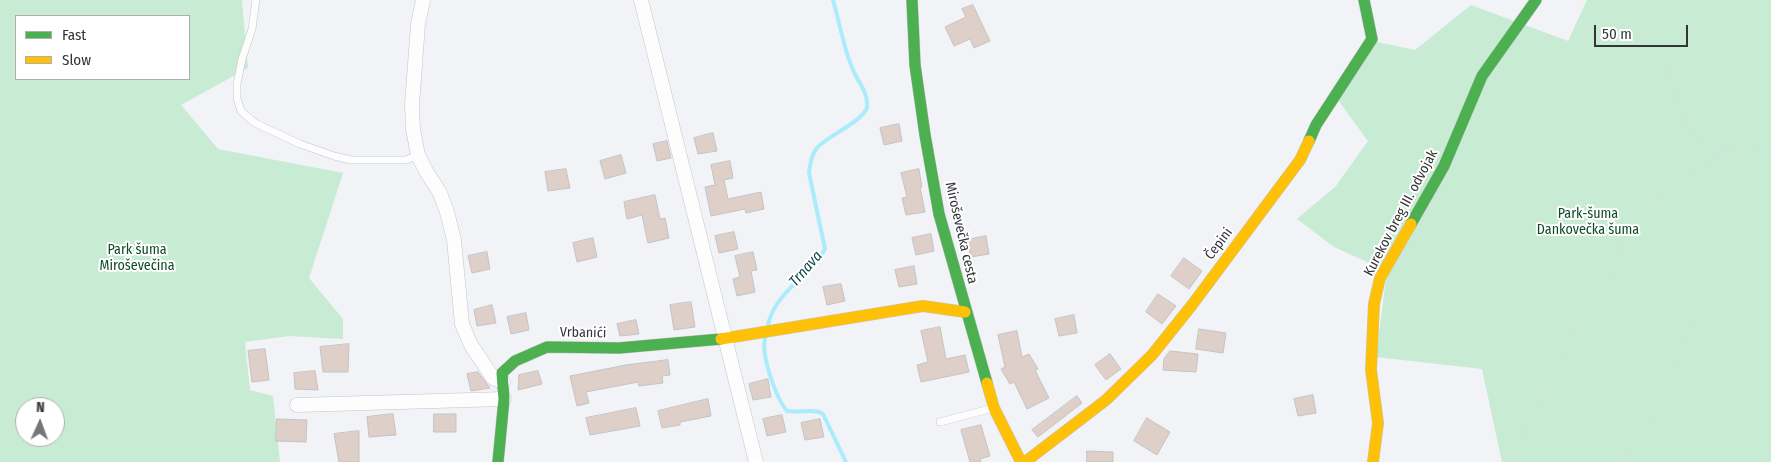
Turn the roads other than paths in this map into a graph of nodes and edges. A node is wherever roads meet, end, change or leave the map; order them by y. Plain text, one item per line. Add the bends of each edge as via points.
1 (256, 0) edge
2 (423, 0) edge
3 (641, 0) edge
4 (912, 0) edge
5 (1364, 0) edge
6 (1536, 0) edge
7 (418, 155) junction
8 (965, 312) junction
9 (726, 339) junction
10 (503, 382) junction
11 (504, 399) junction
12 (297, 405) dead end
13 (994, 408) junction
14 (940, 422) dead end
15 (498, 462) edge
16 (756, 462) edge
17 (1023, 462) edge
18 (1373, 462) edge

1 - 7 lane via 237,84 240,111 255,123 334,156 351,160 406,160
2 - 7 street via 412,105
3 - 9 street
4 - 8 street, Miroševečka cesta via 915,65 938,214
5 - 17 street, Čepini via 1372,39 1316,125 1295,167 1152,355 1106,400
6 - 18 street, Kurekov breg III. odvojak via 1482,76 1444,166 1380,278 1374,304 1371,370 1378,423
7 - 10 street via 447,212 454,240 462,324 471,345 493,378
8 - 9 street, Vrbanići via 922,306
8 - 13 street, Miroševečka cesta
9 - 10 street, Vrbanići via 619,348 547,347 515,361 502,373
9 - 16 street
10 - 11 street
11 - 12 street
11 - 15 street
13 - 14 lane
13 - 17 street, Miroševečka cesta

